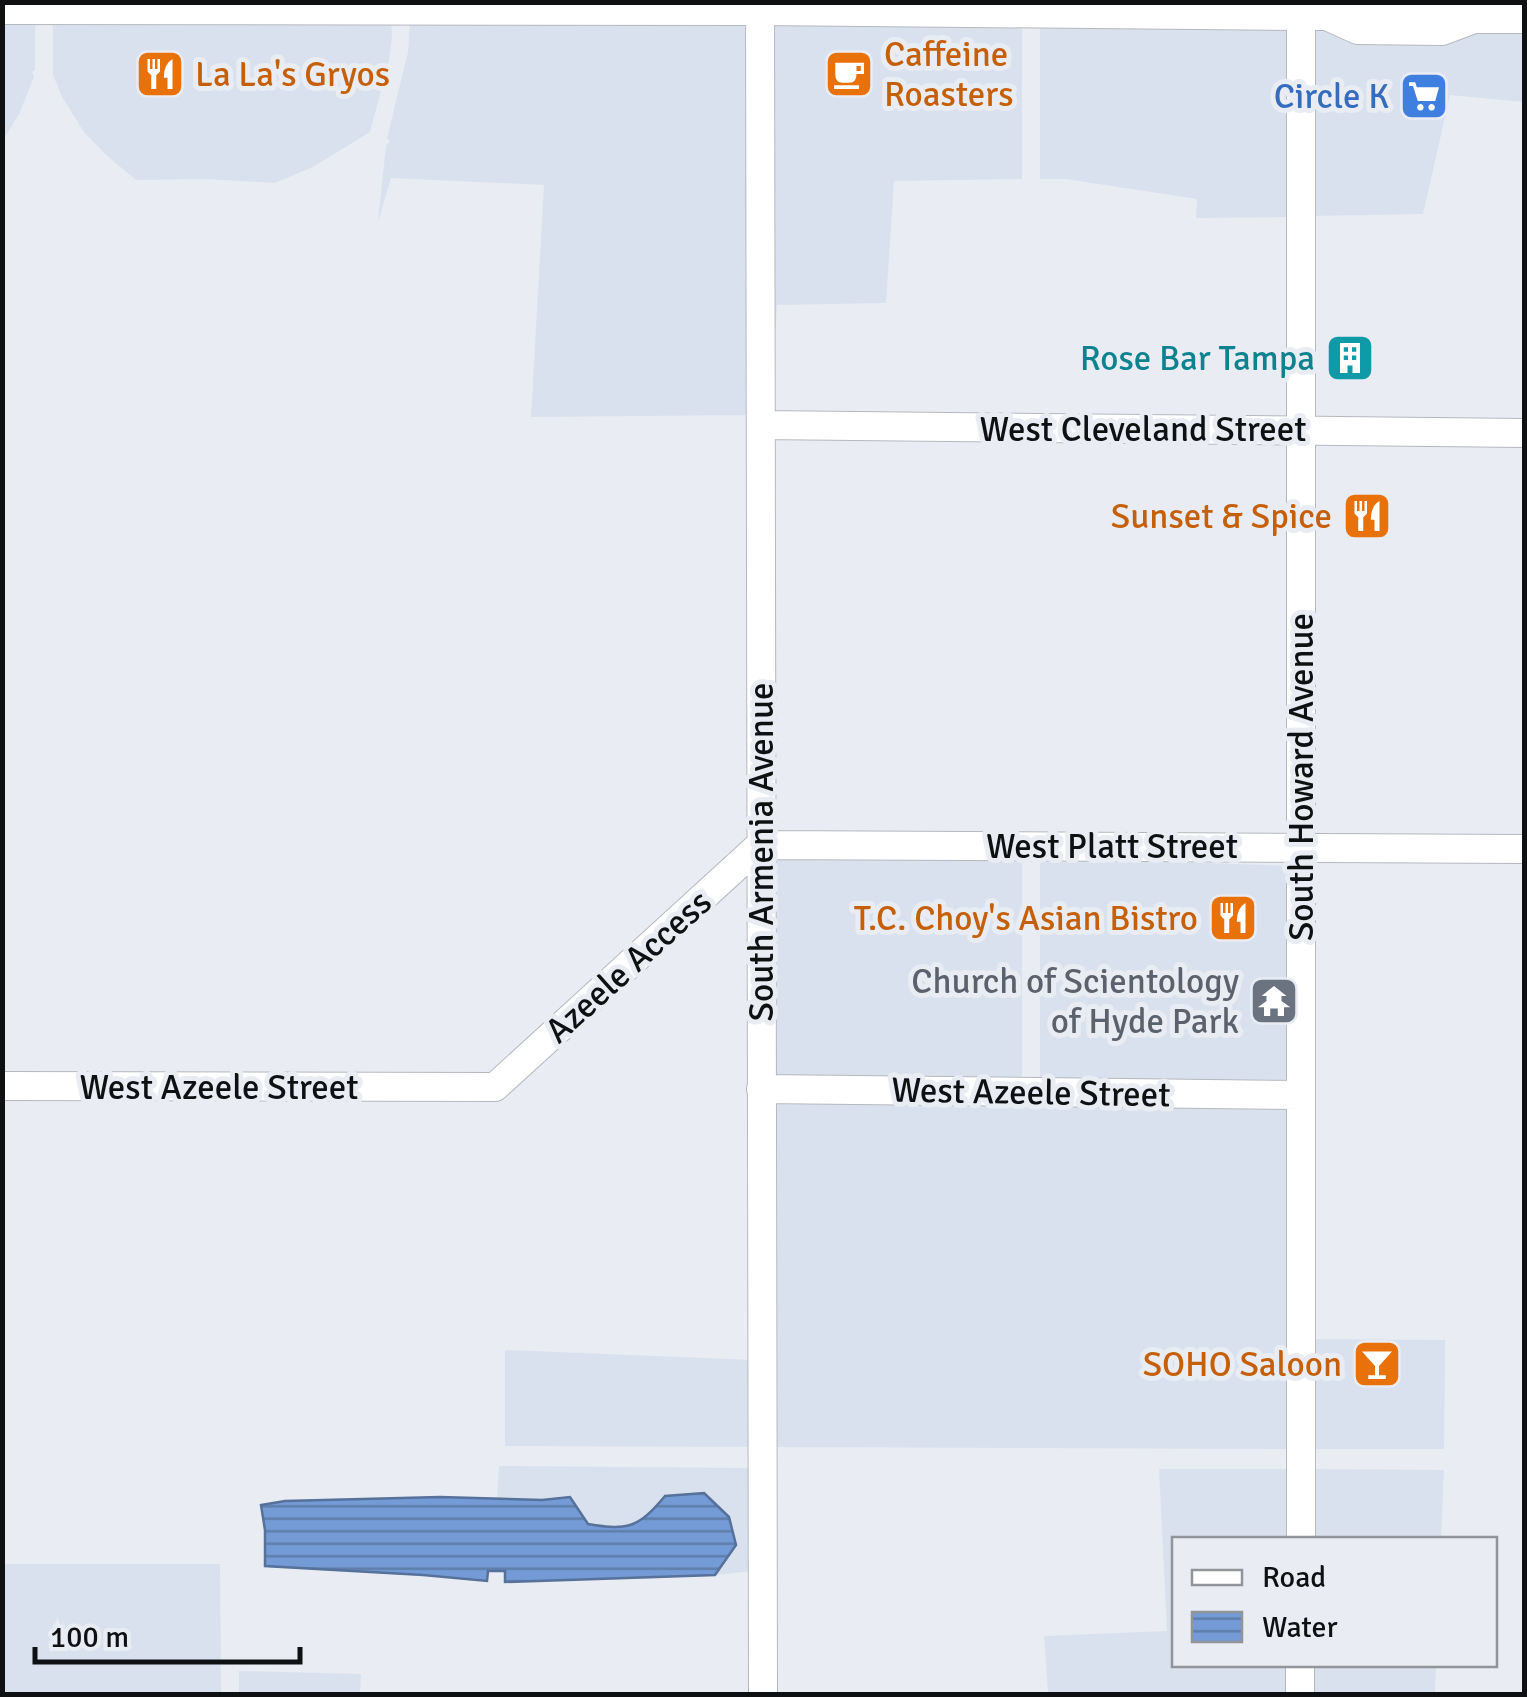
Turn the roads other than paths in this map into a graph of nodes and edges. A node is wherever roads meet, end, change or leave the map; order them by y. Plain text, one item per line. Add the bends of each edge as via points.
1 (760, 6) edge
2 (2, 10) edge
3 (1310, 11) edge
4 (1524, 18) edge
5 (762, 426) junction
6 (1302, 430) junction
7 (1524, 433) edge
8 (760, 846) junction
9 (1301, 847) junction
10 (1524, 848) edge
11 (2, 1086) edge
12 (496, 1086) joint
13 (761, 1089) junction
14 (1300, 1095) junction
15 (1301, 1537) edge
16 (1300, 1667) edge
17 (763, 1694) edge
18 (1300, 1694) edge

1 - 2 main road
1 - 3 main road
1 - 5 main road, South Armenia Avenue
3 - 4 main road via 1358,29 1442,30 1474,18
3 - 6 main road, South Howard Avenue
5 - 6 main road, West Cleveland Street
5 - 8 main road, South Armenia Avenue
6 - 7 main road, West Cleveland Street
6 - 9 main road, South Howard Avenue
8 - 9 main road, West Platt Street
8 - 12 main road, Azeele Access
8 - 13 main road, South Armenia Avenue
9 - 10 main road, West Platt Street
9 - 14 main road, South Howard Avenue
11 - 12 main road, West Azeele Street
13 - 14 main road, West Azeele Street
13 - 17 main road, South Armenia Avenue
14 - 15 main road, South Howard Avenue
16 - 18 main road

